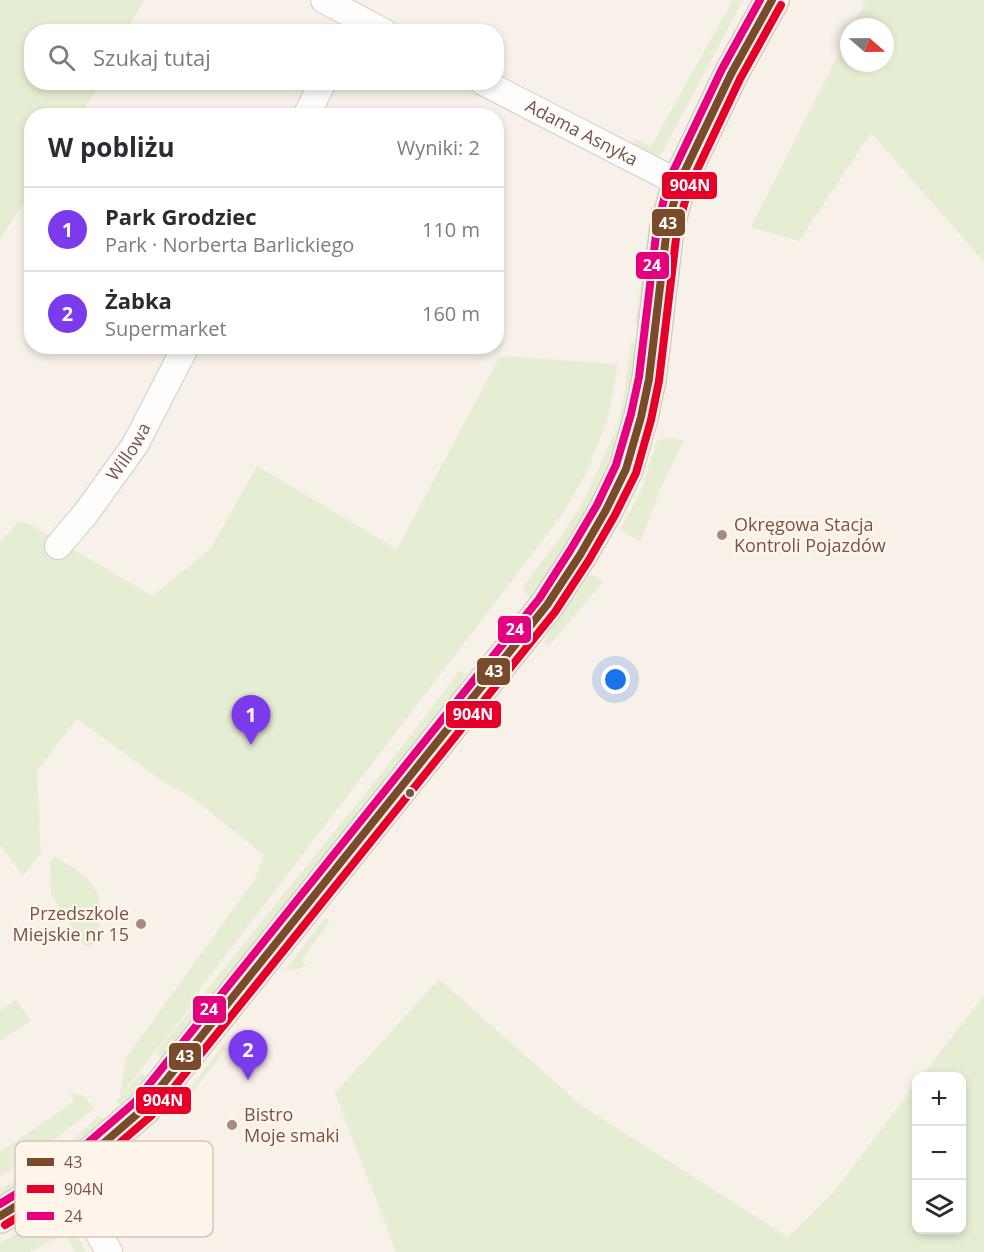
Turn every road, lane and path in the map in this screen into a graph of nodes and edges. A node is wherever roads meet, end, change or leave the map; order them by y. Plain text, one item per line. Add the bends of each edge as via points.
1 (324, 0) edge
2 (772, 0) edge
3 (352, 24) edge
4 (319, 90) edge
5 (499, 90) edge
6 (310, 108) edge
7 (679, 183) junction
8 (182, 354) edge
9 (58, 546) dead end
10 (106, 1141) edge
11 (15, 1207) edge
12 (0, 1216) edge
13 (101, 1237) edge
14 (109, 1252) edge

1 - 3 street
2 - 7 street via 731,74
4 - 6 street
5 - 7 street, Adama Asnyka
7 - 10 street via 667,228 641,417 626,469 580,555 547,605 143,1109
8 - 9 street, Willowa via 135,445
11 - 12 street
13 - 14 street

